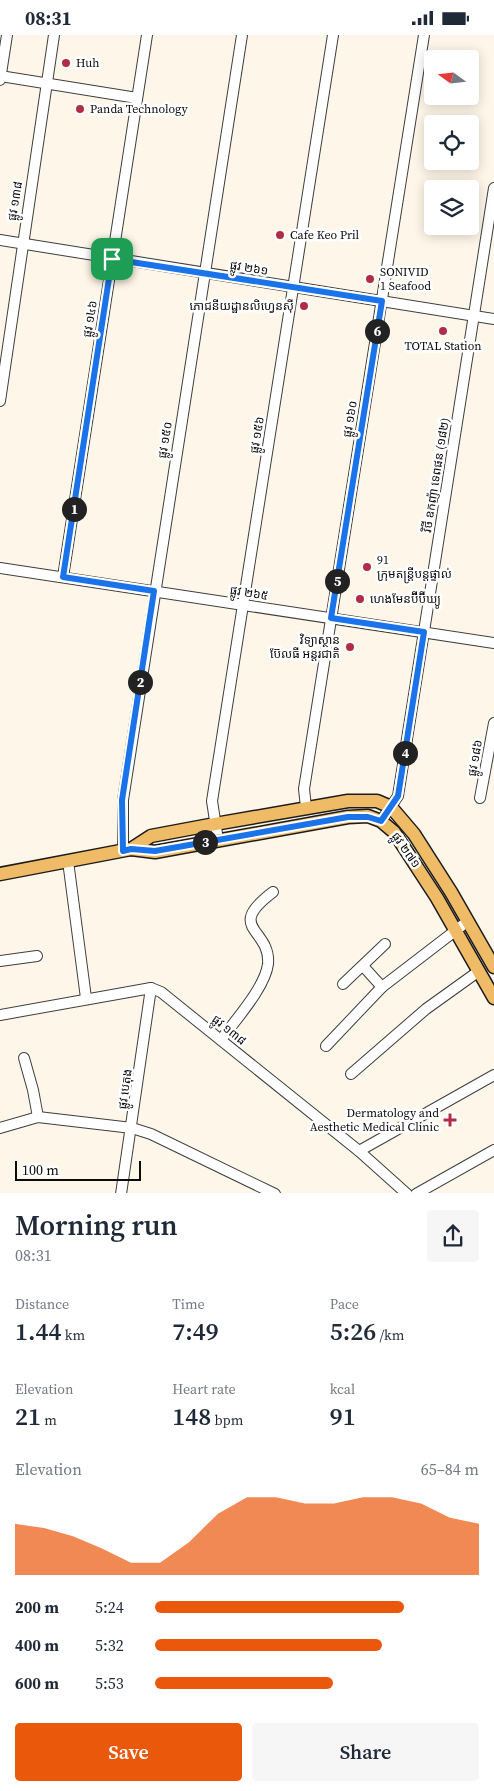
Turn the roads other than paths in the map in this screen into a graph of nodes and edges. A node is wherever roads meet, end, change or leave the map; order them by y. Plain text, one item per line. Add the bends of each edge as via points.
1 (7, 35) edge
2 (54, 35) edge
3 (147, 35) edge
4 (242, 35) edge
5 (333, 35) edge
6 (424, 35) edge
7 (0, 76) edge
8 (0, 80) edge
9 (46, 83) junction
10 (137, 98) junction
11 (494, 188) edge
12 (0, 241) edge
13 (22, 244) junction
14 (112, 259) junction
15 (204, 273) junction
16 (293, 287) junction
17 (382, 301) junction
18 (474, 316) junction
19 (494, 319) edge
20 (0, 401) edge
21 (0, 568) edge
22 (63, 577) junction
23 (154, 591) junction
24 (243, 605) junction
25 (331, 618) junction
26 (424, 632) junction
27 (494, 643) edge
28 (494, 723) edge
29 (480, 799) dead end
30 (306, 807) junction
31 (391, 807) junction
32 (381, 821) junction
33 (215, 824) junction
34 (218, 840) junction
35 (127, 850) junction
36 (68, 861) junction
37 (0, 874) edge
38 (273, 892) dead end
39 (468, 921) junction
40 (455, 929) junction
41 (385, 944) dead end
42 (37, 956) dead end
43 (0, 961) edge
44 (364, 965) junction
45 (494, 967) edge
46 (479, 971) junction
47 (343, 985) dead end
48 (382, 987) junction
49 (151, 988) junction
50 (86, 998) junction
51 (494, 998) edge
52 (0, 1015) edge
53 (221, 1040) junction
54 (326, 1045) dead end
55 (24, 1058) dead end
56 (351, 1074) dead end
57 (494, 1075) edge
58 (38, 1117) junction
59 (0, 1128) edge
60 (132, 1128) junction
61 (359, 1151) junction
62 (494, 1151) edge
63 (121, 1193) edge
64 (275, 1193) edge
65 (407, 1193) edge
66 (416, 1193) edge

1 - 7 street
2 - 9 street, ផ្លូវ ១៣៨
3 - 10 street, ផ្លូវ ១៤៦
4 - 15 street, ផ្លូវ ១៥០
5 - 16 street, ផ្លូវ ១៥៦
6 - 17 street, ផ្លូវ ១៦០
7 - 8 street
7 - 9 street
9 - 10 street
9 - 13 street, ផ្លូវ ១៣៨
10 - 14 street, ផ្លូវ ១៤៦
11 - 18 street, វិថី ឧកញ៉ា ទេពផន (១៨២)
12 - 13 street, ផ្លូវ ២៦១
13 - 14 street, ផ្លូវ ២៦១
13 - 20 street, ផ្លូវ ១៣៨
14 - 15 street, ផ្លូវ ២៦១
14 - 22 street, ផ្លូវ ១៤៦
15 - 16 street, ផ្លូវ ២៦១
15 - 23 street, ផ្លូវ ១៥០
16 - 17 street, ផ្លូវ ២៦១
16 - 24 street, ផ្លូវ ១៥៦
17 - 18 street, ផ្លូវ ២៦១
17 - 25 street, ផ្លូវ ១៦០
18 - 19 street, ផ្លូវ ២៦១
18 - 26 street, វិថី ឧកញ៉ា ទេពផន (១៨២)
21 - 22 street, ផ្លូវ ២៦៥
22 - 23 street, ផ្លូវ ២៦៥
23 - 24 street, ផ្លូវ ២៦៥
23 - 35 street, ផ្លូវ ១៥០ via 122,800
24 - 25 street, ផ្លូវ ២៦៥
24 - 33 street, ផ្លូវ ១៥៦ via 212,801
25 - 26 street, ផ្លូវ ២៦៥
25 - 30 street, ផ្លូវ ១៦០ via 304,789
26 - 27 street, ផ្លូវ ២៦៥
26 - 31 street, វិថី ឧកញ៉ា ទេពផន (១៨២) via 398,796
28 - 29 street, ផ្លូវ ១៨៦
30 - 31 main road, ផ្លូវ ២៧១ via 368,799
30 - 33 main road, ផ្លូវ ២៧១
31 - 32 street, វិថី ឧកញ៉ា ទេពផន (១៨២)
31 - 39 main road, ផ្លូវ ២៧១ via 414,834
32 - 34 main road, ផ្លូវ ២៧១ via 348,817
32 - 40 main road, ផ្លូវ ២៧១ via 394,832
33 - 34 street, ផ្លូវ ១៥៦
33 - 35 main road, ផ្លូវ ២៧១ via 152,837
34 - 35 main road, ផ្លូវ ២៧១ via 155,851
35 - 36 main road, ផ្លូវ ២៧១
36 - 37 main road, ផ្លូវ ២៧១
36 - 50 street
38 - 53 street via 256,905 250,917 252,928 267,951 264,978
39 - 40 street
39 - 45 main road, ផ្លូវ ២៧១
40 - 46 main road, ផ្លូវ ២៧១
40 - 48 street
41 - 44 street
42 - 43 street
44 - 47 street
44 - 48 street
46 - 51 main road, ផ្លូវ ២៧១
46 - 56 street via 426,1009
48 - 54 street
49 - 50 street
49 - 53 street, ផ្លូវ ១៣៨ via 161,992
49 - 60 street, ផ្លូវ បេតុង
50 - 52 street
53 - 61 street, ផ្លូវ ១៣៨
55 - 58 street
57 - 61 street
58 - 59 street
58 - 60 street
60 - 63 street, ផ្លូវ បេតុង
60 - 64 street
61 - 65 street, ផ្លូវ ១៣៨
62 - 66 street

